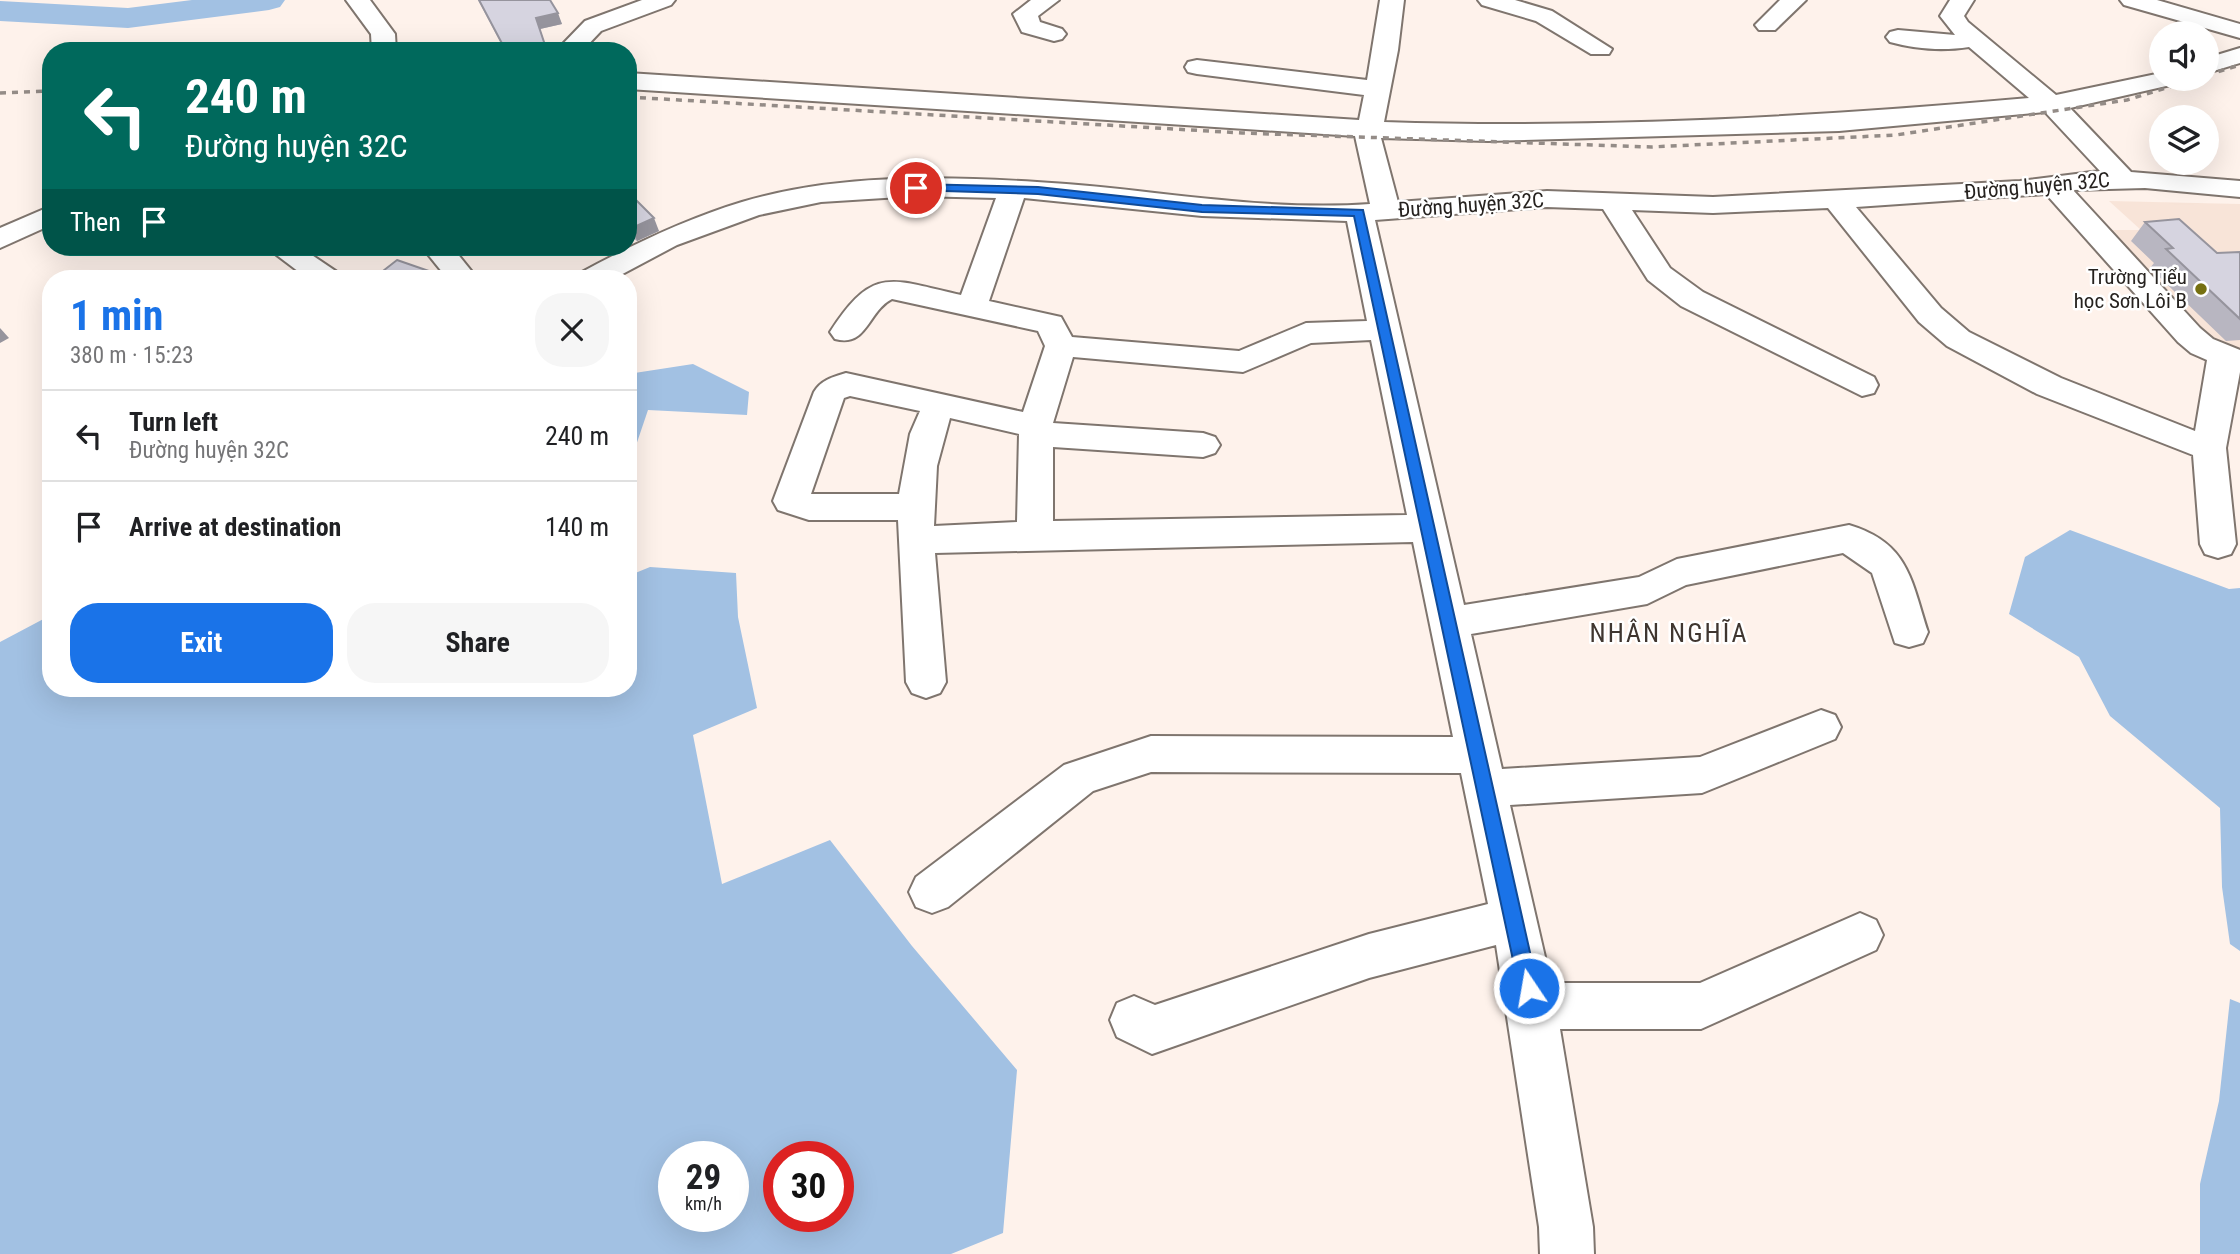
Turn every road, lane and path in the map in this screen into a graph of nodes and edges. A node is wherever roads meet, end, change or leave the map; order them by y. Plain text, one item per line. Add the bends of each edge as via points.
1 (663, 0) edge
2 (1047, 0) edge
3 (1392, 0) edge
4 (1490, 0) edge
5 (1794, 0) edge
6 (1962, 0) edge
7 (2132, 0) edge
8 (360, 2) edge
9 (1767, 25) dead end
10 (2240, 31) edge
11 (1054, 34) dead end
12 (1898, 37) dead end
13 (1975, 39) junction
14 (383, 42) edge
15 (577, 42) edge
16 (1600, 49) dead end
17 (2240, 55) edge
18 (2219, 62) edge
19 (1197, 67) dead end
20 (637, 82) edge
21 (2149, 83) edge
22 (1378, 89) junction
23 (2051, 104) junction
24 (1370, 128) junction
25 (2123, 179) junction
26 (2053, 184) junction
27 (2240, 189) edge
28 (1013, 190) junction
29 (1836, 200) junction
30 (1612, 201) junction
31 (1372, 212) junction
32 (42, 218) edge
33 (0, 239) edge
34 (637, 255) edge
35 (294, 256) edge
36 (444, 256) edge
37 (635, 256) edge
38 (314, 270) edge
39 (456, 270) edge
40 (608, 270) edge
41 (972, 306) junction
42 (1385, 330) junction
43 (846, 332) dead end
44 (1061, 346) junction
45 (2232, 359) edge
46 (1863, 385) dead end
47 (939, 405) junction
48 (1036, 430) junction
49 (1203, 444) dead end
50 (2209, 448) junction
51 (916, 524) junction
52 (1428, 528) junction
53 (1035, 535) junction
54 (2218, 544) dead end
55 (1449, 622) junction
56 (1909, 632) dead end
57 (926, 682) dead end
58 (1821, 727) dead end
59 (1481, 771) junction
60 (932, 892) dead end
61 (1514, 919) junction
62 (1860, 935) dead end
63 (1531, 1006) junction
64 (1135, 1020) dead end
65 (1564, 1252) edge

1 - 15 street via 593,26
2 - 11 street via 1025,14 1030,27
3 - 22 street
4 - 16 street via 1544,16
5 - 9 street
6 - 13 street via 1952,16
7 - 10 street
8 - 14 street via 383,34
12 - 13 street via 1954,43
13 - 23 street
17 - 18 street
19 - 22 street
20 - 24 street
21 - 23 street
22 - 24 street
23 - 24 street via 1786,125 1488,132
23 - 25 street
24 - 31 street
25 - 26 street, Đường huyện 32C
25 - 27 street, Đường huyện 32C
26 - 29 street, Đường huyện 32C
26 - 45 street via 2189,335
28 - 31 street, Đường huyện 32C via 1202,208
28 - 34 street, Đường huyện 32C via 916,188 775,201 667,239
28 - 41 street
29 - 30 street, Đường huyện 32C via 1713,205
29 - 50 street via 1930,315 1958,338 2049,386
30 - 31 street, Đường huyện 32C via 1547,199
30 - 46 street via 1659,274 1692,299
31 - 42 street
32 - 33 street
35 - 38 street
36 - 39 street
37 - 40 street, Đường huyện 32C
41 - 43 street via 892,290 878,293
41 - 44 street via 1049,324
42 - 44 street via 1306,333 1244,362
42 - 52 street
44 - 48 street
45 - 50 street
47 - 48 street
47 - 51 street via 928,424
47 - 51 street via 846,384 830,392 791,501
48 - 49 street
48 - 53 street
50 - 54 street
51 - 53 street
51 - 57 street
52 - 53 street
52 - 55 street
55 - 56 street via 1647,590 1677,573 1849,538 1888,565
55 - 59 street
58 - 59 street via 1702,775
59 - 60 street via 1151,754 1079,778
59 - 61 street
61 - 63 street
61 - 64 street via 1368,956 1152,1030
62 - 63 street via 1701,1006
63 - 65 street

